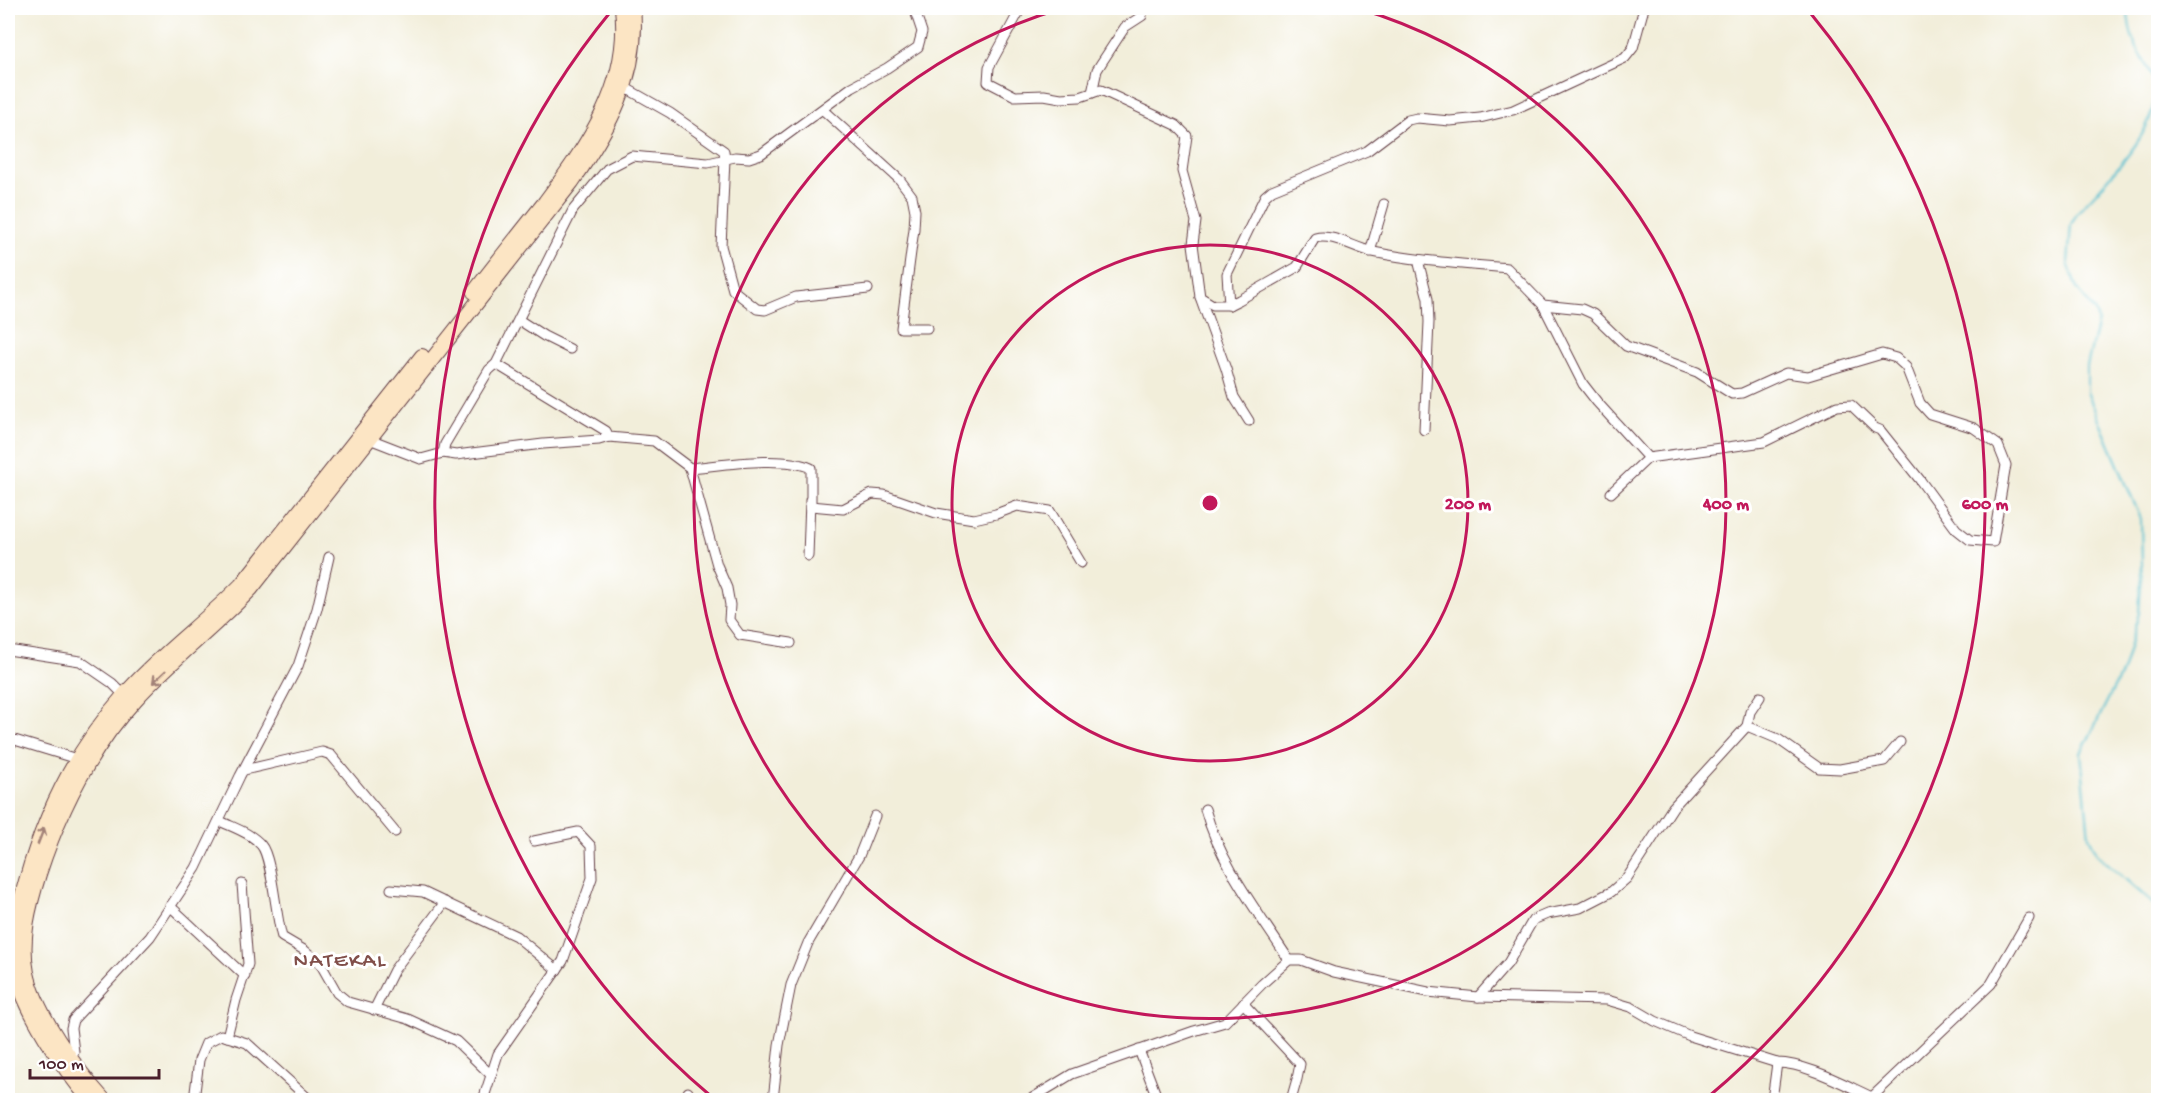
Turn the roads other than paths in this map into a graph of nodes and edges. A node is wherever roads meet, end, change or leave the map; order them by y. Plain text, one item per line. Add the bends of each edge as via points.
1 (622, 8) edge
2 (633, 8) edge
3 (914, 8) edge
4 (1021, 8) edge
5 (1644, 8) edge
6 (1142, 16) dead end
7 (624, 87) junction
8 (1092, 93) junction
9 (823, 110) junction
10 (725, 159) junction
11 (1383, 204) dead end
12 (1370, 252) junction
13 (1418, 260) junction
14 (868, 289) dead end
15 (1200, 297) junction
16 (1229, 305) junction
17 (1543, 305) junction
18 (519, 320) junction
19 (927, 328) dead end
20 (570, 349) dead end
21 (496, 364) junction
22 (1249, 421) dead end
23 (1424, 430) dead end
24 (363, 437) junction
25 (609, 437) junction
26 (443, 453) junction
27 (1648, 458) junction
28 (690, 468) junction
29 (1611, 493) dead end
30 (811, 506) junction
31 (808, 556) dead end
32 (329, 557) dead end
33 (1081, 563) dead end
34 (791, 643) dead end
35 (8, 650) edge
36 (1760, 697) dead end
37 (127, 700) junction
38 (1747, 726) junction
39 (8, 738) edge
40 (1900, 742) dead end
41 (77, 759) junction
42 (244, 770) junction
43 (1205, 808) dead end
44 (875, 816) dead end
45 (220, 822) junction
46 (395, 832) dead end
47 (534, 841) dead end
48 (242, 884) dead end
49 (391, 889) dead end
50 (445, 902) junction
51 (170, 906) junction
52 (2030, 918) dead end
53 (1288, 960) junction
54 (556, 970) junction
55 (245, 976) junction
56 (1478, 997) junction
57 (1244, 1003) junction
58 (374, 1010) junction
59 (227, 1037) junction
60 (1138, 1050) junction
61 (67, 1060) junction
62 (1777, 1063) junction
63 (491, 1075) junction
64 (1874, 1099) edge
65 (90, 1101) edge
66 (104, 1101) edge
67 (194, 1101) edge
68 (310, 1101) edge
69 (483, 1101) edge
70 (773, 1101) edge
71 (1029, 1101) edge
72 (1158, 1101) edge
73 (1291, 1101) edge
74 (1772, 1101) edge

1 - 24 main road via 623,41 615,82 605,110 579,157
2 - 7 main road via 632,51
3 - 9 street via 922,32 918,47 852,87
4 - 8 street via 989,67 988,82 1015,96 1061,98
5 - 16 street via 1634,48 1625,58 1513,110 1450,121 1408,120 1367,151 1272,190 1265,196 1227,274
6 - 8 street via 1125,27 1096,70
7 - 10 street via 706,136 724,151
7 - 24 main road via 601,141 572,182
8 - 15 street via 1101,90 1176,125 1187,136 1182,171 1196,221 1193,244
9 - 10 street via 760,154
9 - 19 street via 900,180 912,196 914,229 901,328
10 - 14 street via 721,246 733,290 757,309 765,310 796,297
10 - 18 street via 708,163 632,156 607,169 573,210
11 - 12 street
12 - 13 street
12 - 16 street via 1323,236 1315,238 1297,267
13 - 17 street via 1507,268
13 - 23 street via 1428,298 1429,322
15 - 16 street via 1213,305
15 - 22 street via 1234,397
17 - 27 street via 1583,384
17 - 27 street via 1593,314 1626,346 1697,372 1732,394 1786,373 1808,376 1882,354 1896,358 1906,367 1920,403 1930,414 1974,428 1998,445 2006,465 1993,542 1978,542 1956,529 1880,430 1851,405 1837,406 1764,442
18 - 20 street
18 - 21 street
21 - 25 street via 606,431
21 - 26 street
24 - 26 street via 422,459
24 - 37 main road via 251,590
25 - 26 street
25 - 28 street via 654,441
27 - 29 street
28 - 30 street via 800,463 811,468
28 - 34 street via 727,588 729,620 740,635
30 - 31 street
30 - 33 street via 843,509 872,494 936,513 974,519 1017,506 1050,511
32 - 42 street via 298,666
35 - 37 street via 80,661 96,670
36 - 38 street
37 - 41 main road
37 - 61 main road via 67,799 29,910 25,936 27,972 41,1011
38 - 40 street via 1778,739 1819,768 1840,769 1884,761
38 - 56 street via 1673,807 1628,878 1580,908 1533,920 1508,963
39 - 41 street
61 -> 41 main road via 27,1003 15,966 14,945 37,844
42 - 45 street
42 - 46 street via 322,752 331,755
43 - 53 street via 1226,861
44 - 70 street via 859,856 808,943 791,985
45 - 51 street
45 - 58 street via 246,832 263,846 282,937 320,963 337,993 348,1002
47 - 54 street via 578,832 591,846 592,878 563,961
48 - 55 street via 248,964
49 - 50 street via 423,892
50 - 54 street via 516,936
50 - 58 street via 394,970
51 - 55 street
51 - 61 street via 150,937 73,1020 75,1047
52 - 64 street via 1991,984
53 - 56 street via 1428,992
53 - 57 street
54 - 63 street via 498,1054
55 - 59 street
56 - 62 street via 1607,1000 1631,1007 1690,1036
57 - 60 street via 1225,1022
57 - 73 street via 1300,1064
58 - 63 street via 408,1019 456,1041
59 - 67 street via 221,1035 206,1043 199,1060
59 - 68 street via 247,1043
60 - 71 street via 1072,1074
60 - 72 street
61 - 65 main road
61 - 66 main road
62 - 64 street via 1821,1074
62 - 74 street
63 - 69 street

